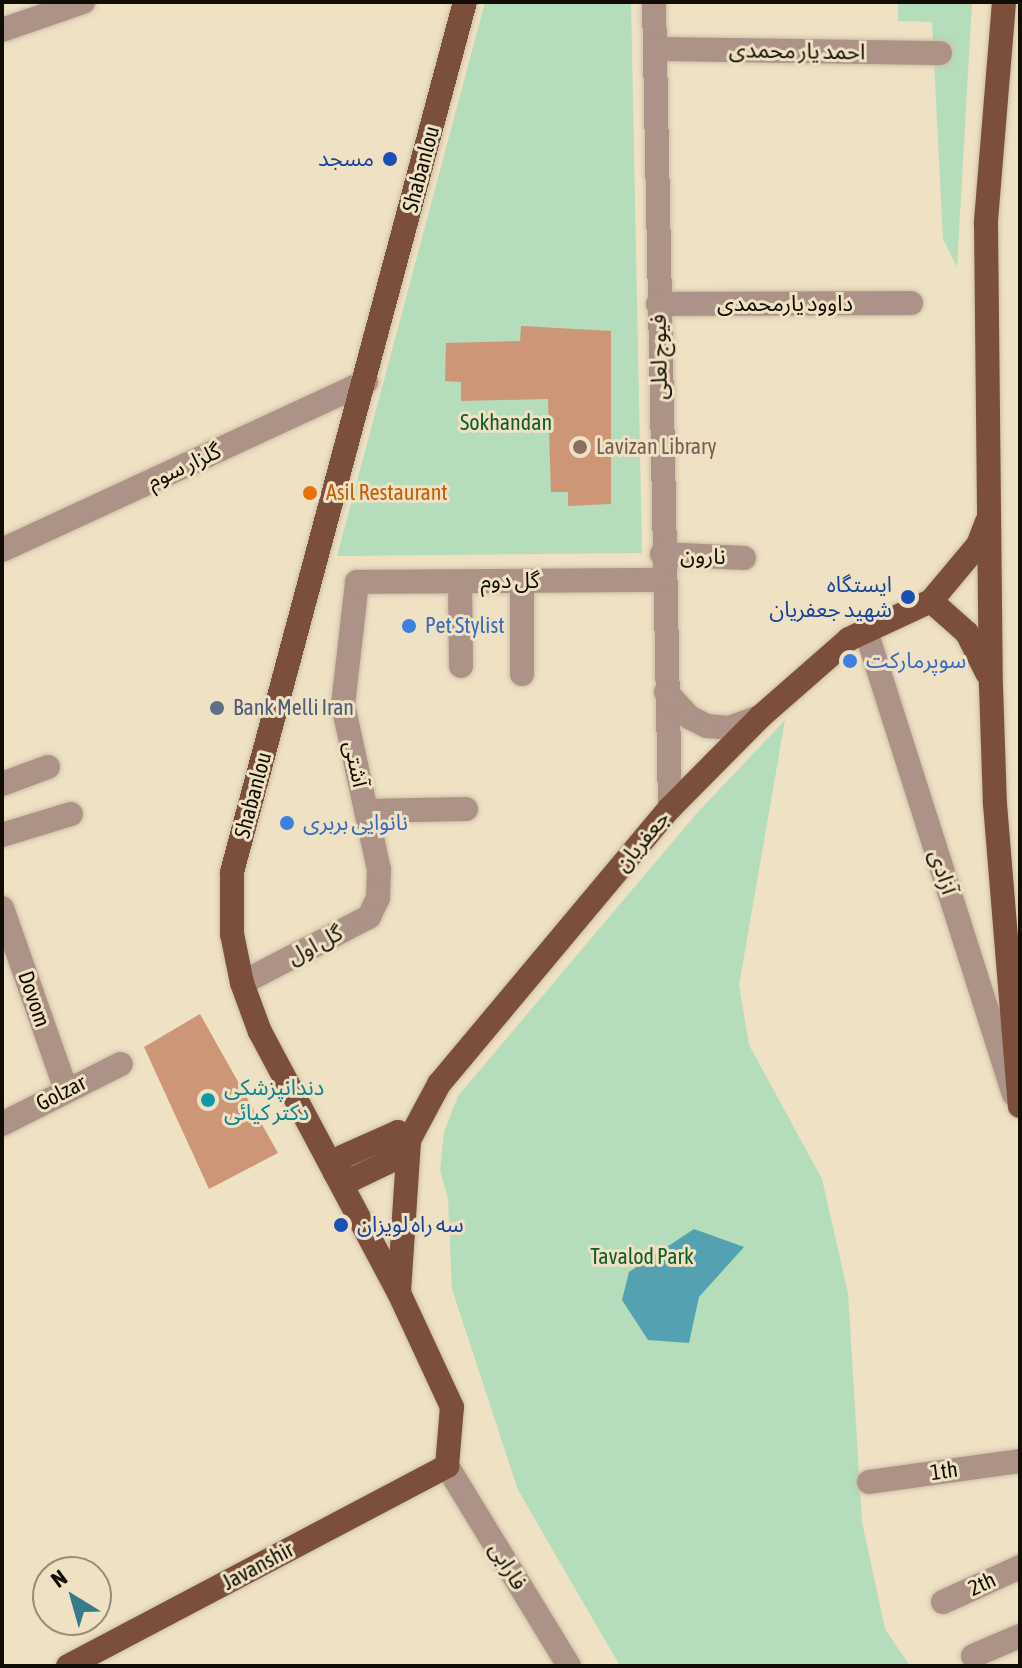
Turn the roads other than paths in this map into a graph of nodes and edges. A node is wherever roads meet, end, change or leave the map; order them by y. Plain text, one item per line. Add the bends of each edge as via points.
1 (83, 2) edge
2 (465, 2) edge
3 (654, 2) edge
4 (1004, 2) edge
5 (2, 30) edge
6 (655, 49) junction
7 (940, 53) dead end
8 (911, 303) dead end
9 (658, 304) junction
10 (366, 382) junction
11 (991, 512) junction
12 (2, 550) edge
13 (662, 554) junction
14 (744, 558) dead end
15 (662, 580) junction
16 (522, 581) junction
17 (357, 582) joint
18 (460, 582) junction
19 (931, 601) junction
20 (866, 631) junction
21 (461, 666) dead end
22 (522, 674) dead end
23 (991, 686) junction
24 (666, 692) junction
25 (760, 717) junction
26 (48, 767) dead end
27 (2, 784) edge
28 (670, 808) junction
29 (466, 809) dead end
30 (366, 811) junction
31 (71, 814) dead end
32 (2, 835) edge
33 (378, 898) joint
34 (2, 908) edge
35 (242, 983) junction
36 (121, 1064) dead end
37 (66, 1090) junction
38 (1020, 1109) edge
39 (2, 1124) edge
40 (409, 1140) junction
41 (335, 1173) junction
42 (399, 1293) junction
43 (1020, 1461) edge
44 (447, 1466) junction
45 (869, 1482) dead end
46 (1020, 1567) edge
47 (943, 1602) dead end
48 (1020, 1636) edge
49 (973, 1656) dead end
50 (68, 1666) edge
51 (569, 1666) edge

1 - 5 street
2 - 10 main road, Shabanlou
3 - 6 street, فیوج لعلی
4 - 11 main road via 986,223
6 - 7 street, احمد یار محمدی
6 - 9 street, فیوج لعلی
8 - 9 street, داوود یارمحمدی
9 - 13 street, فیوج لعلی
10 - 12 street, گلزار سوم
10 - 35 main road, Shabanlou via 232,872 232,934
11 - 19 main road, جعفریان via 978,545
11 - 23 main road
13 - 14 street, نارون
13 - 15 street, فیوج لعلی
15 - 16 street, گل دوم
15 - 24 street, فیوج لعلی
16 - 18 street, گل دوم
16 - 22 street
17 - 18 street, گل دوم
17 - 30 street, آشتی via 343,705
18 - 21 street
19 - 20 main road, جعفریان
19 - 23 main road via 967,633
20 - 25 main road, جعفریان via 849,639
20 - 38 street, آزادی
23 - 38 main road via 995,804
24 - 25 street via 689,717 707,726 729,728
24 - 28 street, فیوج لعلی
25 - 28 main road, جعفریان
26 - 27 street
28 - 40 main road, جعفریان via 439,1084
29 - 30 street
30 - 33 street, آشتی via 379,870
31 - 32 street
33 - 35 street, گل اول via 369,917
34 - 37 street, Dovom
35 - 41 main road, Shabanlou via 260,1032
36 - 37 street, Golzar
37 - 39 street, Golzar
40 - 41 main road via 401,1156 351,1180
40 - 42 main road
41 - 42 main road, Shabanlou
42 - 44 main road, Shabanlou via 452,1407
43 - 45 street, 1th
44 - 50 main road, Javanshir
44 - 51 street, فارابی
46 - 47 street, 2th
48 - 49 street

